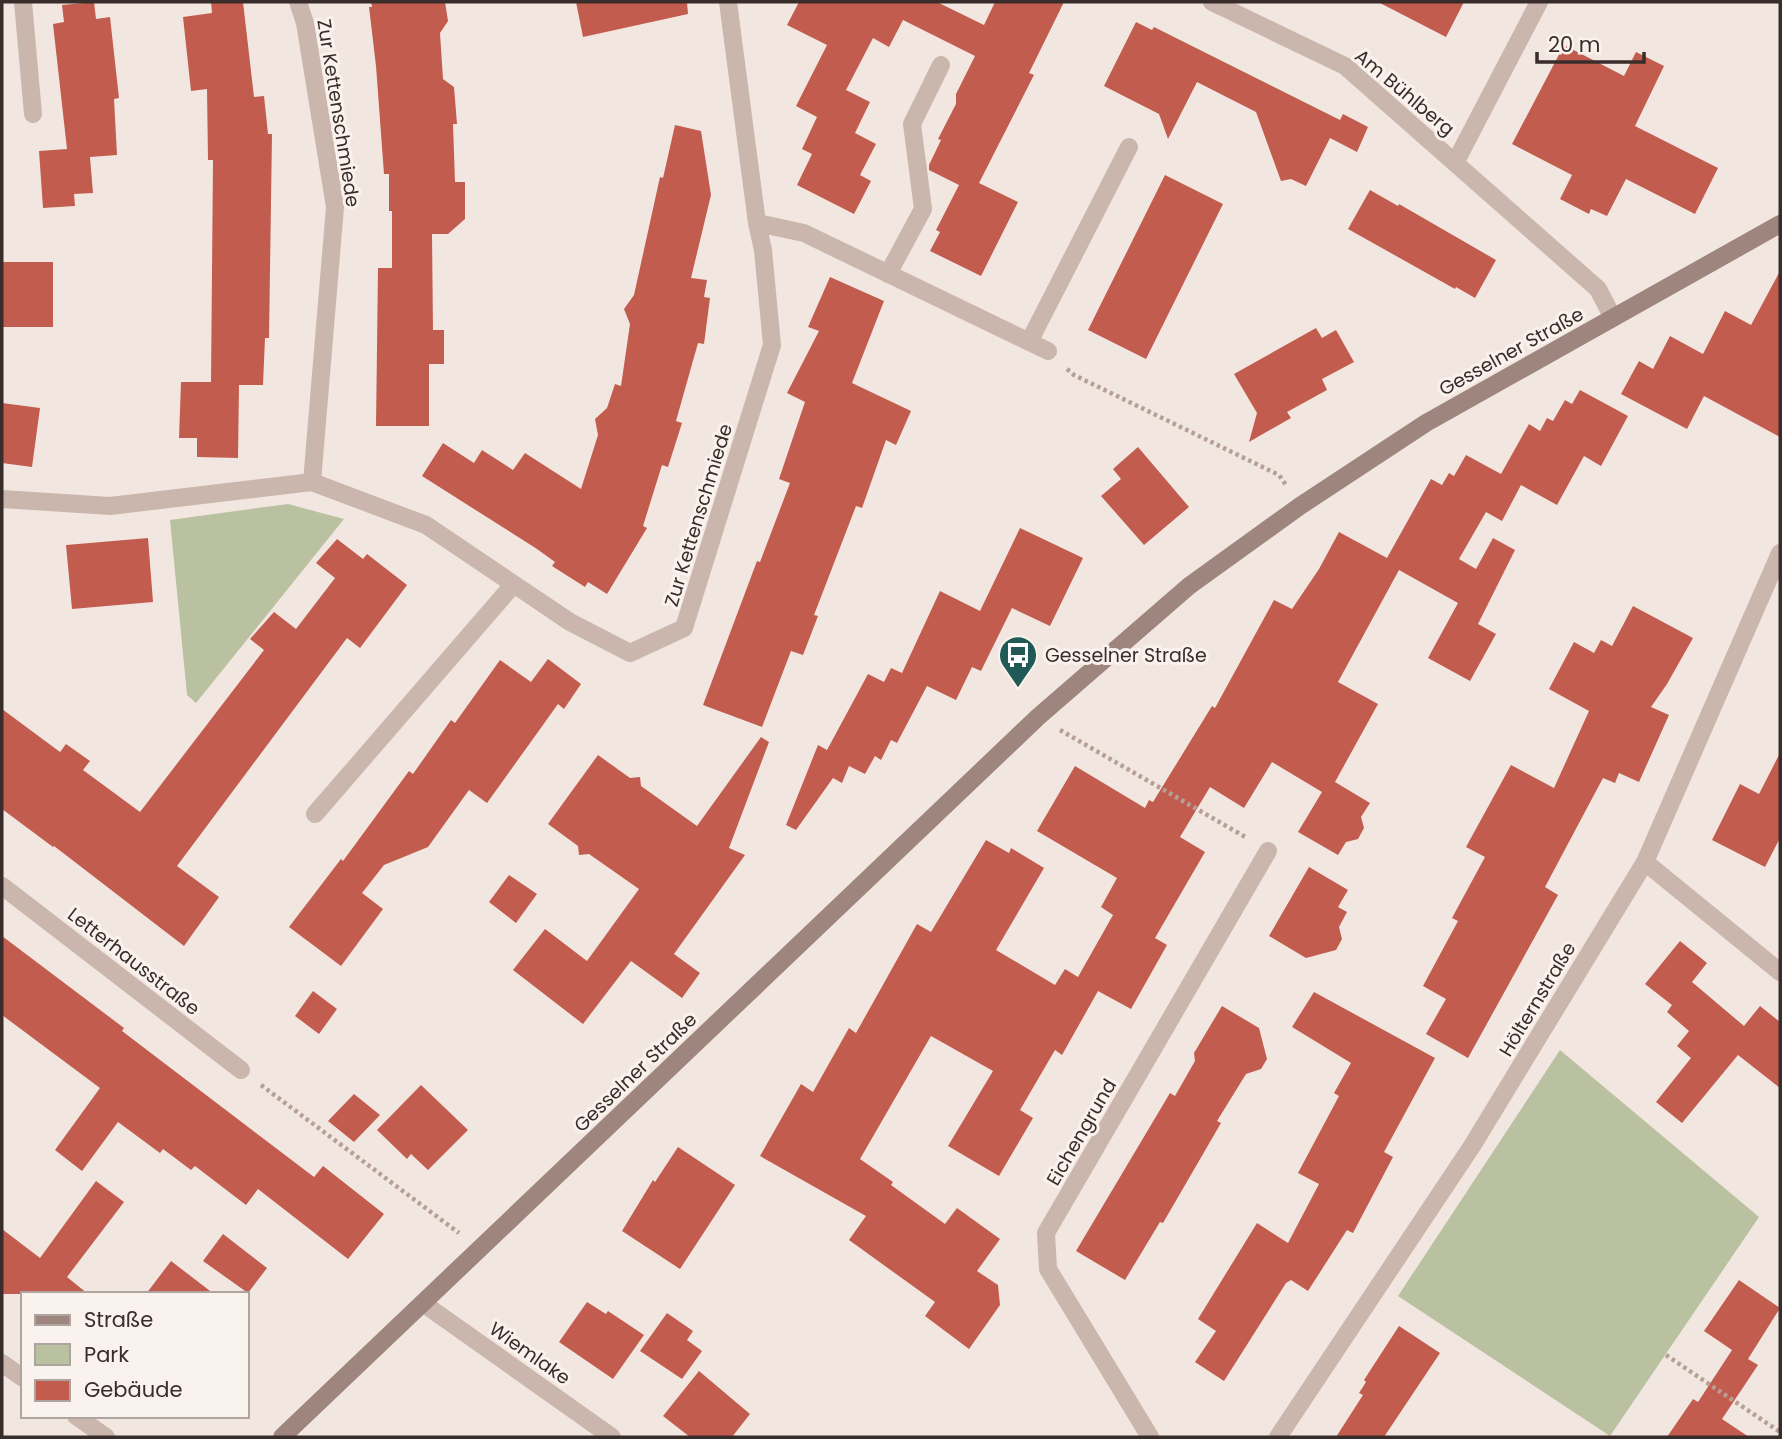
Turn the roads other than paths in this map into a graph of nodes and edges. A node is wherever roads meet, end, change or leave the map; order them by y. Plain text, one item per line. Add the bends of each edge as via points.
1 (23, 2) edge
2 (298, 2) edge
3 (728, 2) edge
4 (1212, 2) edge
5 (1538, 2) edge
6 (941, 65) dead end
7 (33, 114) dead end
8 (1129, 147) dead end
9 (1455, 163) junction
10 (757, 223) junction
11 (1780, 224) edge
12 (888, 274) junction
13 (1613, 318) junction
14 (1029, 342) junction
15 (1048, 351) road end
16 (313, 482) junction
17 (2, 499) edge
18 (1780, 553) edge
19 (513, 585) junction
20 (316, 814) dead end
21 (1268, 851) road end
22 (1645, 862) junction
23 (2, 886) edge
24 (1780, 972) edge
25 (241, 1070) road end
26 (424, 1304) junction
27 (2, 1363) edge
28 (21, 1377) edge
29 (79, 1418) edge
30 (606, 1436) edge
31 (106, 1437) edge
32 (282, 1437) edge
33 (1150, 1437) edge
34 (1278, 1437) edge

1 - 7 street
2 - 16 street, Zur Kettenschmiede via 335,207
3 - 10 street, Zur Kettenschmiede
4 - 9 street, Am Bühlberg via 1345,66
5 - 9 street, Am Bühlberg
6 - 12 street via 912,124 923,209
8 - 14 street
9 - 13 street, Am Bühlberg via 1598,289
10 - 12 street via 804,233
10 - 19 street, Zur Kettenschmiede via 772,345 684,628 630,653
11 - 13 street, Gesselner Straße
12 - 14 street
13 - 26 street, Gesselner Straße via 1426,423 1189,586 1038,717
14 - 15 street
16 - 17 street, Zur Kettenschmiede via 110,506
16 - 19 street, Zur Kettenschmiede via 426,525
18 - 22 street, Hölternstraße
19 - 20 street
21 - 33 street, Eichengrund via 1046,1233 1048,1269
22 - 24 street
22 - 34 street, Hölternstraße via 1472,1146
23 - 25 street, Letterhausstraße
26 - 30 street, Wiemlake
26 - 32 street, Gesselner Straße
27 - 28 street
29 - 31 street

